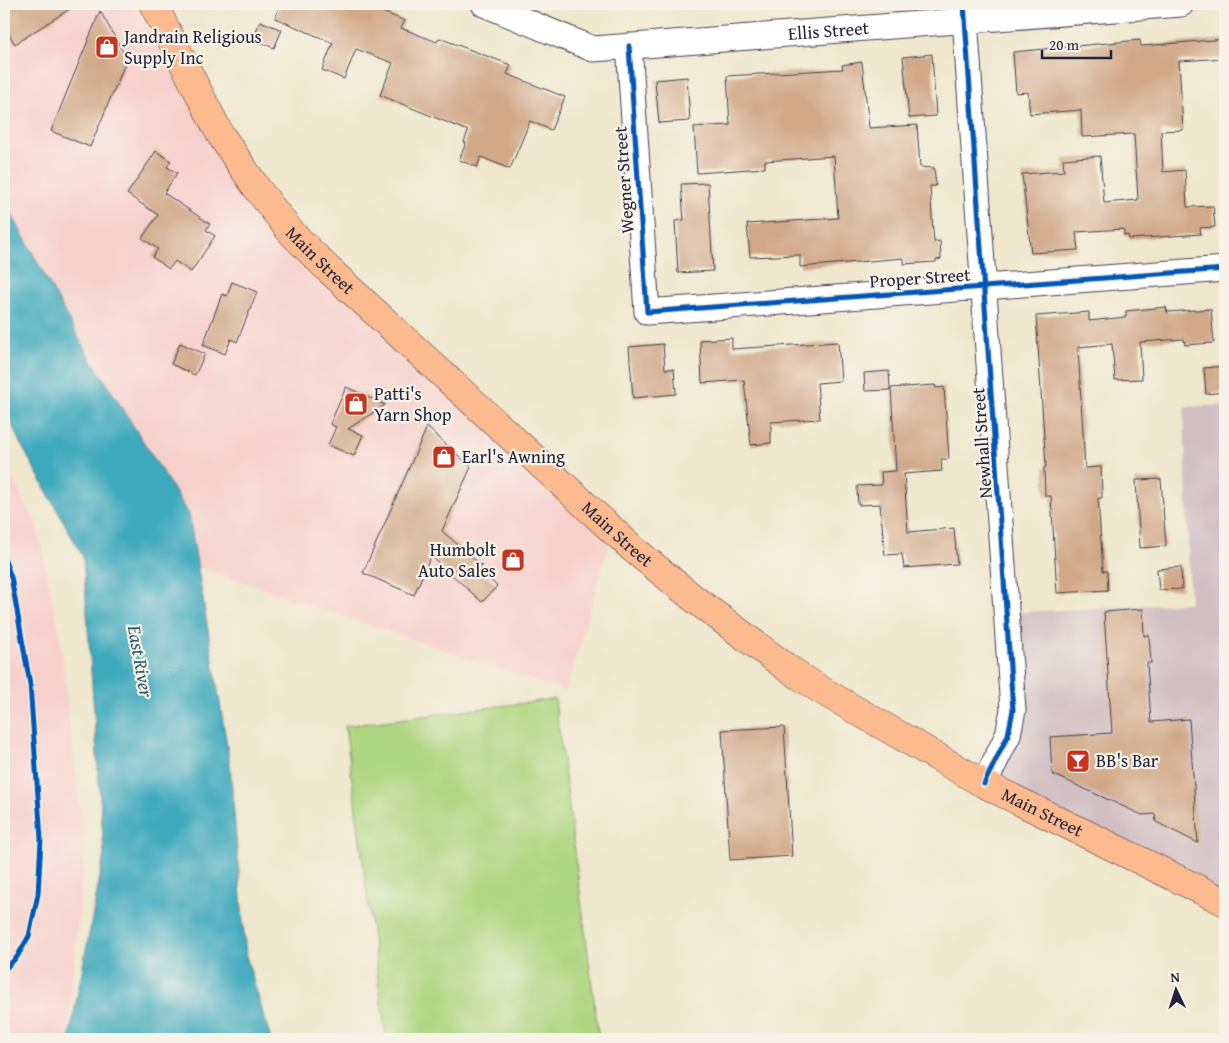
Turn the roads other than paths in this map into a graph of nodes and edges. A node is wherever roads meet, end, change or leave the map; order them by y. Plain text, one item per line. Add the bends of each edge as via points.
1 (153, 4) edge
2 (484, 4) edge
3 (1181, 4) edge
4 (965, 12) edge
5 (629, 46) junction
6 (1225, 269) edge
7 (985, 288) junction
8 (647, 312) joint
9 (984, 784) junction
10 (1225, 902) edge

1 - 9 main road, Main Street via 220,134 290,231 328,269 591,513 698,601 821,690
2 - 5 street, Ellis Street via 594,49
3 - 4 street, Ellis Street
4 - 5 street, Ellis Street
4 - 7 street, Newhall Street
5 - 8 street, Wegner Street
6 - 7 street, Proper Street
7 - 8 street, Proper Street
7 - 9 street, Newhall Street via 1013,710 1008,735
9 - 10 main road, Main Street

